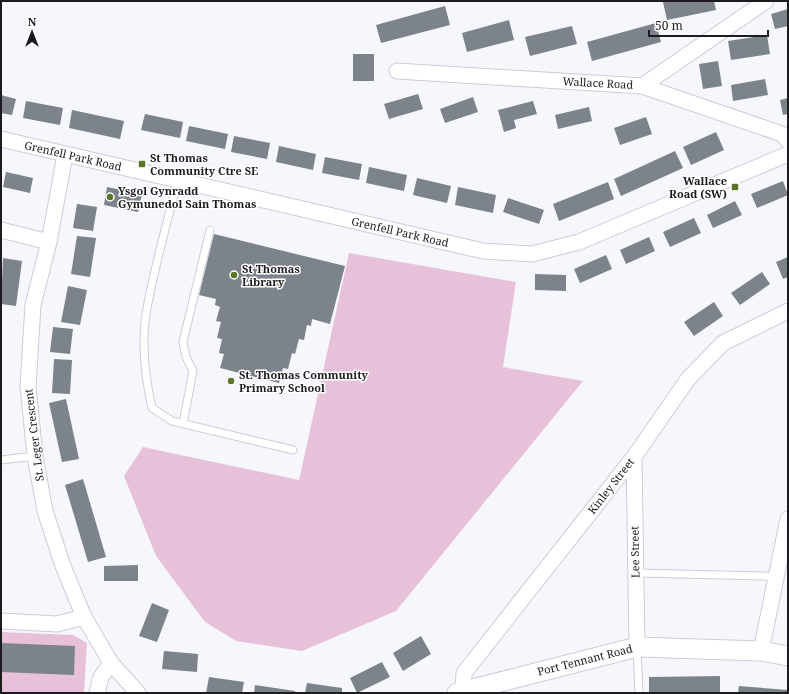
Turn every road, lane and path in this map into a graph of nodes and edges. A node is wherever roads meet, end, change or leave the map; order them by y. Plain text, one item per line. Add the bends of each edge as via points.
1 (766, 1) edge
2 (397, 71) dead end
3 (642, 86) junction
4 (1, 139) edge
5 (788, 141) edge
6 (788, 154) edge
7 (65, 155) junction
8 (178, 180) junction
9 (1, 230) edge
10 (210, 230) dead end
11 (50, 242) junction
12 (788, 311) edge
13 (183, 424) junction
14 (293, 450) dead end
15 (35, 456) junction
16 (634, 457) junction
17 (1, 460) edge
18 (788, 519) edge
19 (636, 573) junction
20 (776, 578) junction
21 (84, 617) junction
22 (1, 621) edge
23 (637, 647) junction
24 (761, 651) junction
25 (788, 656) edge
26 (111, 663) junction
27 (460, 692) edge
28 (97, 693) edge
29 (138, 693) edge
30 (639, 693) edge

1 - 3 street
2 - 3 street, Wallace Road
3 - 5 street, Wallace Road via 782,134
4 - 7 street, Grenfell Park Road
6 - 8 street, Grenfell Park Road via 578,242 532,254 483,251
7 - 8 street, Grenfell Park Road
7 - 11 street, St. Leger Crescent
8 - 13 lane via 147,309 145,350 152,408 172,421
9 - 11 street
10 - 13 lane via 183,342 186,357 193,371
11 - 15 street, St. Leger Crescent via 33,305 28,386
12 - 16 street, Kinley Street via 723,343 688,379
13 - 14 lane
15 - 17 lane
15 - 21 street, St. Leger Crescent via 45,511 63,566
16 - 19 street, Lee Street
16 - 27 street, Kinley Street via 464,673
18 - 20 street
19 - 20 lane
19 - 23 street, Lee Street
20 - 24 street
21 - 22 street via 56,624
21 - 26 street, St. Leger Crescent
23 - 24 street, Port Tennant Road
23 - 27 street, Port Tennant Road
23 - 30 lane
24 - 25 street, Port Tennant Road
26 - 28 street via 100,677
26 - 29 street, St. Leger Crescent

